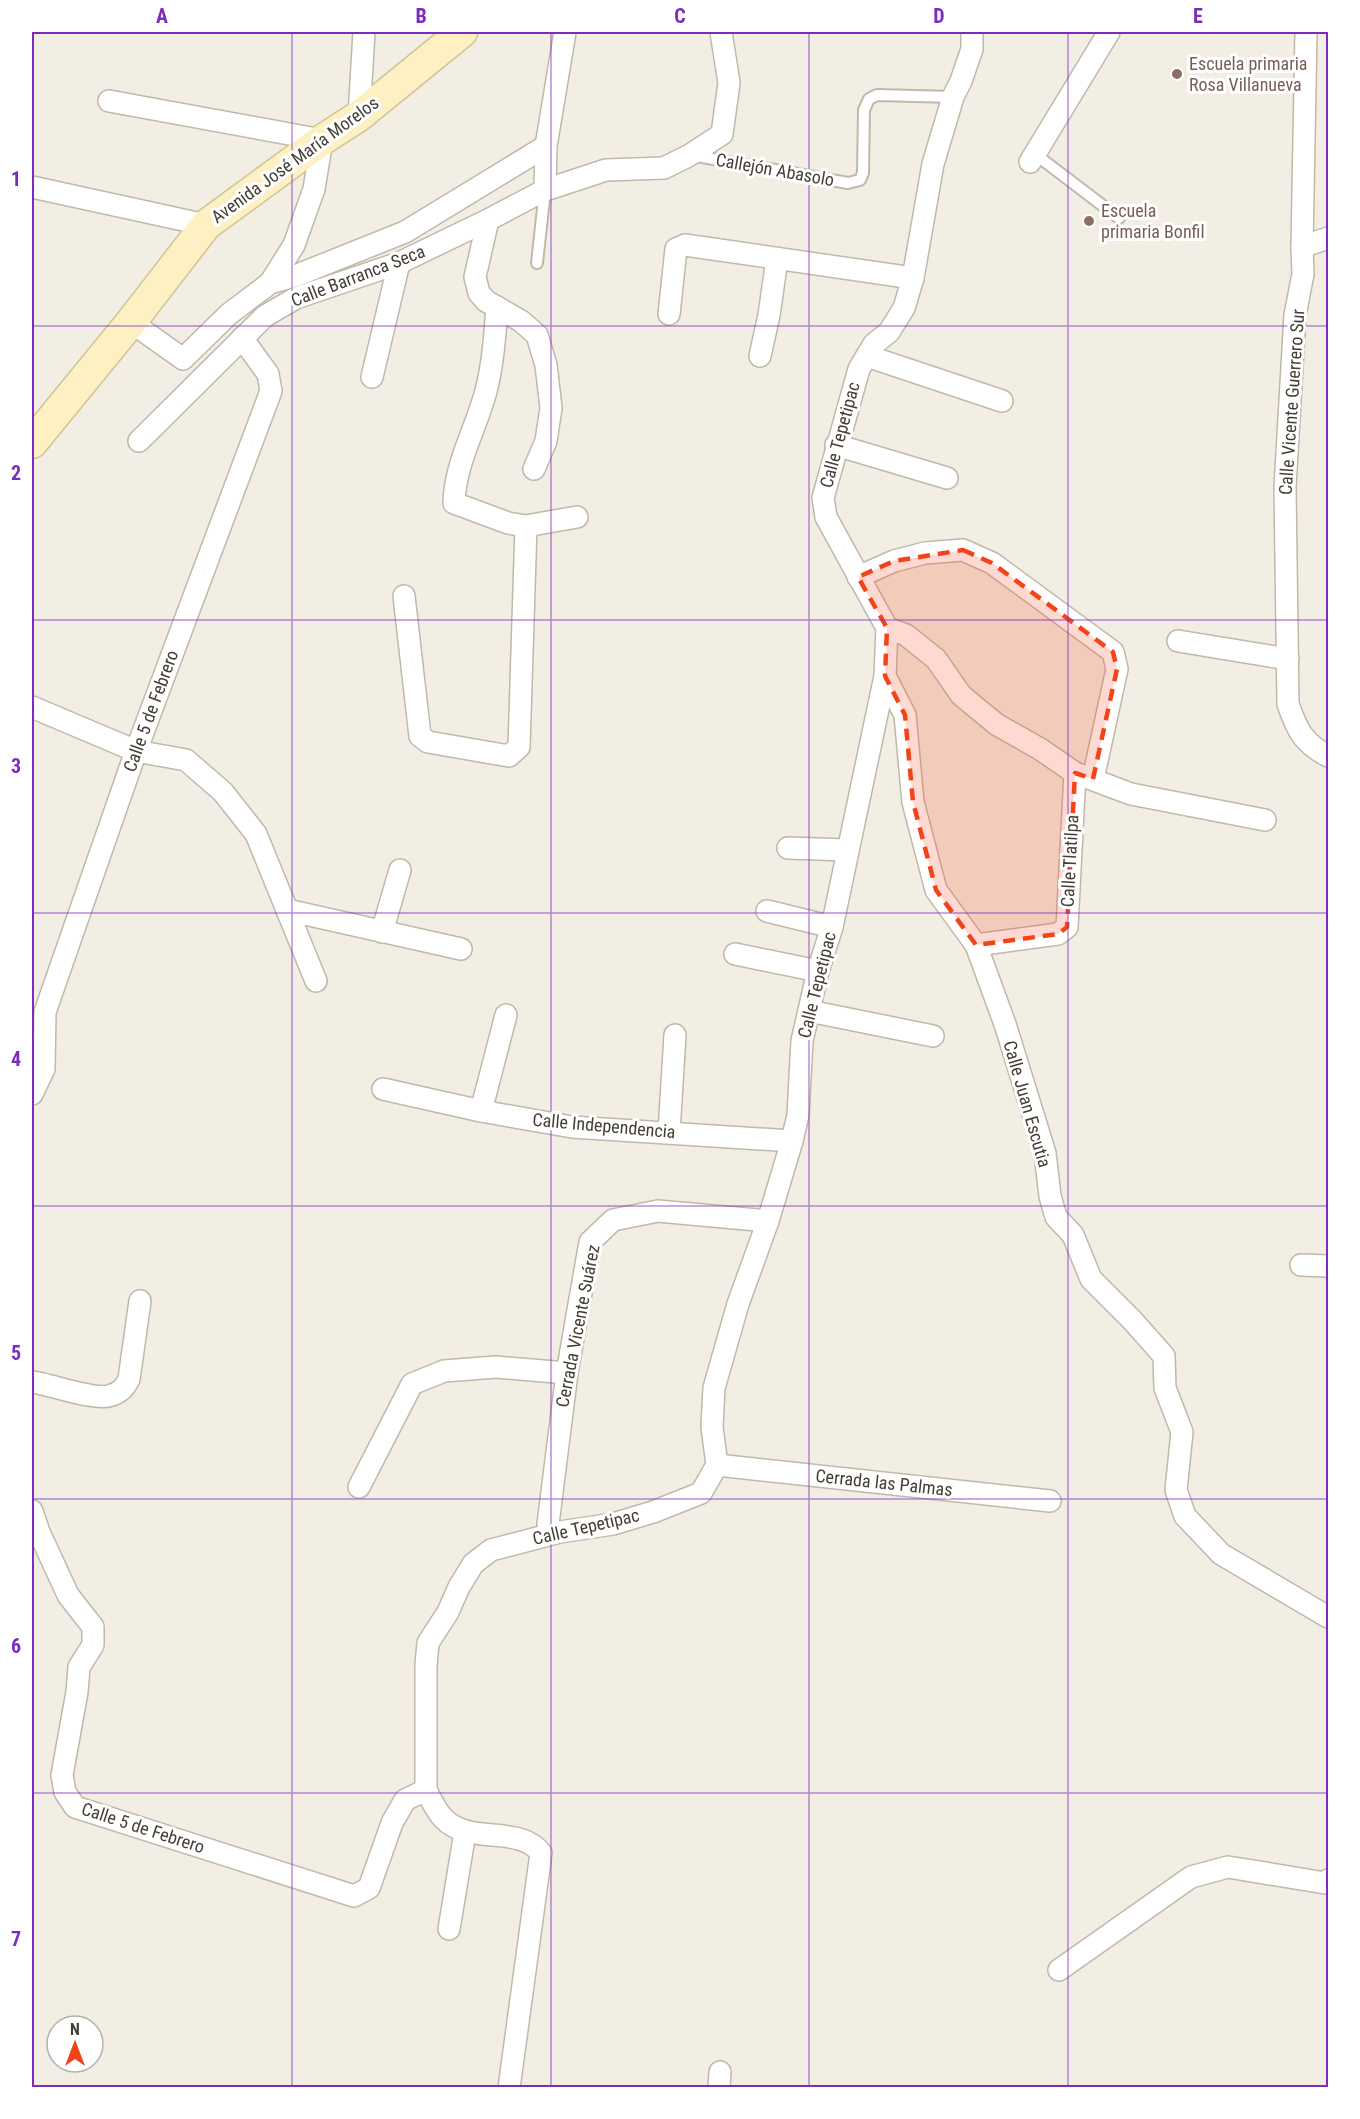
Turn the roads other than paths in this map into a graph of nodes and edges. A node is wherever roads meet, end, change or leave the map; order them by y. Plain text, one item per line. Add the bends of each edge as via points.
1 (364, 32) edge
2 (462, 32) edge
3 (565, 32) edge
4 (721, 32) edge
5 (972, 32) edge
6 (1109, 32) edge
7 (1306, 32) edge
8 (953, 97) junction
9 (109, 100) dead end
10 (359, 116) junction
11 (322, 140) junction
12 (546, 146) junction
13 (690, 155) junction
14 (1032, 158) joint
15 (32, 187) edge
16 (545, 189) junction
17 (1119, 218) dead end
18 (488, 220) junction
19 (206, 225) junction
20 (1329, 238) edge
21 (1302, 247) junction
22 (777, 259) junction
23 (399, 263) junction
24 (537, 263) dead end
25 (913, 278) junction
26 (270, 283) junction
27 (497, 307) junction
28 (669, 314) dead end
29 (131, 322) junction
30 (242, 338) junction
31 (760, 356) dead end
32 (867, 356) junction
33 (372, 377) dead end
34 (1002, 401) dead end
35 (41, 416) edge
36 (139, 441) dead end
37 (32, 443) edge
38 (836, 445) junction
39 (534, 469) dead end
40 (947, 478) dead end
41 (577, 517) dead end
42 (526, 526) junction
43 (858, 577) junction
44 (404, 596) dead end
45 (887, 628) junction
46 (1178, 641) dead end
47 (1288, 659) junction
48 (885, 676) junction
49 (32, 707) edge
50 (136, 752) junction
51 (1329, 756) edge
52 (1084, 776) junction
53 (1264, 820) dead end
54 (788, 848) dead end
55 (847, 850) junction
56 (400, 870) dead end
57 (287, 910) junction
58 (766, 911) dead end
59 (832, 927) junction
60 (382, 932) junction
61 (976, 945) junction
62 (460, 949) dead end
63 (735, 954) dead end
64 (818, 971) junction
65 (316, 981) dead end
66 (808, 1011) junction
67 (506, 1015) dead end
68 (675, 1035) dead end
69 (933, 1036) dead end
70 (38, 1066) edge
71 (383, 1089) dead end
72 (32, 1094) edge
73 (482, 1112) junction
74 (669, 1132) junction
75 (792, 1141) junction
76 (768, 1221) junction
77 (1301, 1265) dead end
78 (1329, 1266) edge
79 (140, 1301) dead end
80 (567, 1373) junction
81 (32, 1382) edge
82 (717, 1465) junction
83 (359, 1486) dead end
84 (1050, 1501) dead end
85 (32, 1512) edge
86 (548, 1524) dead end
87 (1329, 1617) edge
88 (426, 1790) junction
89 (465, 1832) junction
90 (1329, 1880) edge
91 (449, 1929) dead end
92 (1059, 1970) dead end
93 (509, 2088) edge

1 - 10 street
2 - 10 main road, Avenida José María Morelos
3 - 12 street
4 - 13 street via 729,82 722,134
5 - 8 street, Calle Tepetipac via 972,49
6 - 14 street
7 - 21 street, Calle Vicente Guerrero Sur
8 - 13 lane, Callejón Abasolo via 877,95 869,99 864,110 863,173 860,180 848,183
8 - 25 street, Calle Tepetipac via 933,164
9 - 11 street
10 - 11 main road, Avenida José María Morelos
11 - 19 main road, Avenida José María Morelos
11 - 26 street via 314,189 294,245
12 - 16 street
12 - 26 street via 405,232
13 - 16 street, Calle Barranca Seca via 664,168 606,170
14 - 17 lane
15 - 19 street
16 - 18 street, Calle Barranca Seca
16 - 24 lane
18 - 23 street, Calle Barranca Seca
18 - 27 street via 475,277 479,293
19 - 29 main road, Avenida José María Morelos
20 - 21 street
21 - 47 street, Calle Vicente Guerrero Sur via 1285,487
22 - 25 street
22 - 28 street via 685,245 676,249
22 - 31 street
23 - 30 street, Calle Barranca Seca via 296,298 265,316
23 - 33 street
25 - 32 street, Calle Tepetipac via 904,308
26 - 29 street via 213,328 183,359
27 - 39 street via 537,335 546,365 550,408 546,441
27 - 42 street via 486,390 457,475 454,503
29 - 35 main road, Avenida José María Morelos
30 - 36 street, Calle Barranca Seca
30 - 50 street, Calle 5 de Febrero via 268,374 271,391
32 - 34 street
32 - 38 street, Calle Tepetipac via 859,369
35 - 37 main road, Avenida José María Morelos
38 - 40 street
38 - 43 street, Calle Tepetipac via 823,498 826,517
41 - 42 street
42 - 44 street via 519,747 508,756 428,742 420,736
43 - 45 street, Calle Tepetipac
43 - 52 street, Calle Tlatilpa via 925,553 963,550 992,563 1113,652 1117,669
45 - 48 street, Calle Tepetipac
45 - 52 street via 906,635 936,659 961,695 996,724
46 - 47 street
47 - 51 street, Calle Vicente Guerrero Sur via 1288,704 1297,730 1313,748
48 - 55 street, Calle Tepetipac
48 - 61 street, Calle Juan Escutia via 905,715 913,802 936,890
49 - 50 street
50 - 57 street via 186,760 223,792 256,834
50 - 70 street, Calle 5 de Febrero via 45,1012
52 - 53 street via 1131,794
52 - 61 street, Calle Tlatilpa via 1067,927 1058,934
54 - 55 street
55 - 59 street, Calle Tepetipac
56 - 60 street
57 - 60 street
57 - 65 street
58 - 59 street
59 - 64 street, Calle Tepetipac
60 - 62 street
61 - 87 street, Calle Juan Escutia via 1045,1152 1056,1217 1073,1235 1091,1279 1164,1356 1165,1388 1182,1432 1176,1490 1185,1516 1221,1554
63 - 64 street
64 - 66 street, Calle Tepetipac
66 - 69 street
66 - 75 street, Calle Tepetipac
67 - 73 street
68 - 74 street
70 - 72 street, Calle 5 de Febrero
71 - 73 street, Calle Independencia
73 - 74 street, Calle Independencia via 572,1126
74 - 75 street, Calle Independencia
75 - 76 street, Calle Tepetipac
76 - 80 street, Cerrada Vicente Suárez via 658,1211 613,1220 590,1242
76 - 82 street, Calle Tepetipac via 738,1304 714,1388 712,1428
77 - 78 street
79 - 81 street via 129,1379 123,1390 110,1397 94,1396
80 - 83 street via 495,1367 444,1371 412,1384
80 - 86 street, Cerrada Vicente Suárez
82 - 84 street, Cerrada las Palmas
82 - 88 street, Calle Tepetipac via 701,1493 613,1524 560,1532 491,1550 473,1564 428,1643
85 - 88 street, Calle 5 de Febrero via 68,1595 93,1628 93,1645 79,1667 62,1775 65,1792 75,1807 354,1896 369,1888 392,1822 405,1800
88 - 89 street via 442,1818
89 - 91 street
89 - 93 street via 527,1840 541,1852
90 - 92 street via 1325,1883 1228,1867 1191,1877

